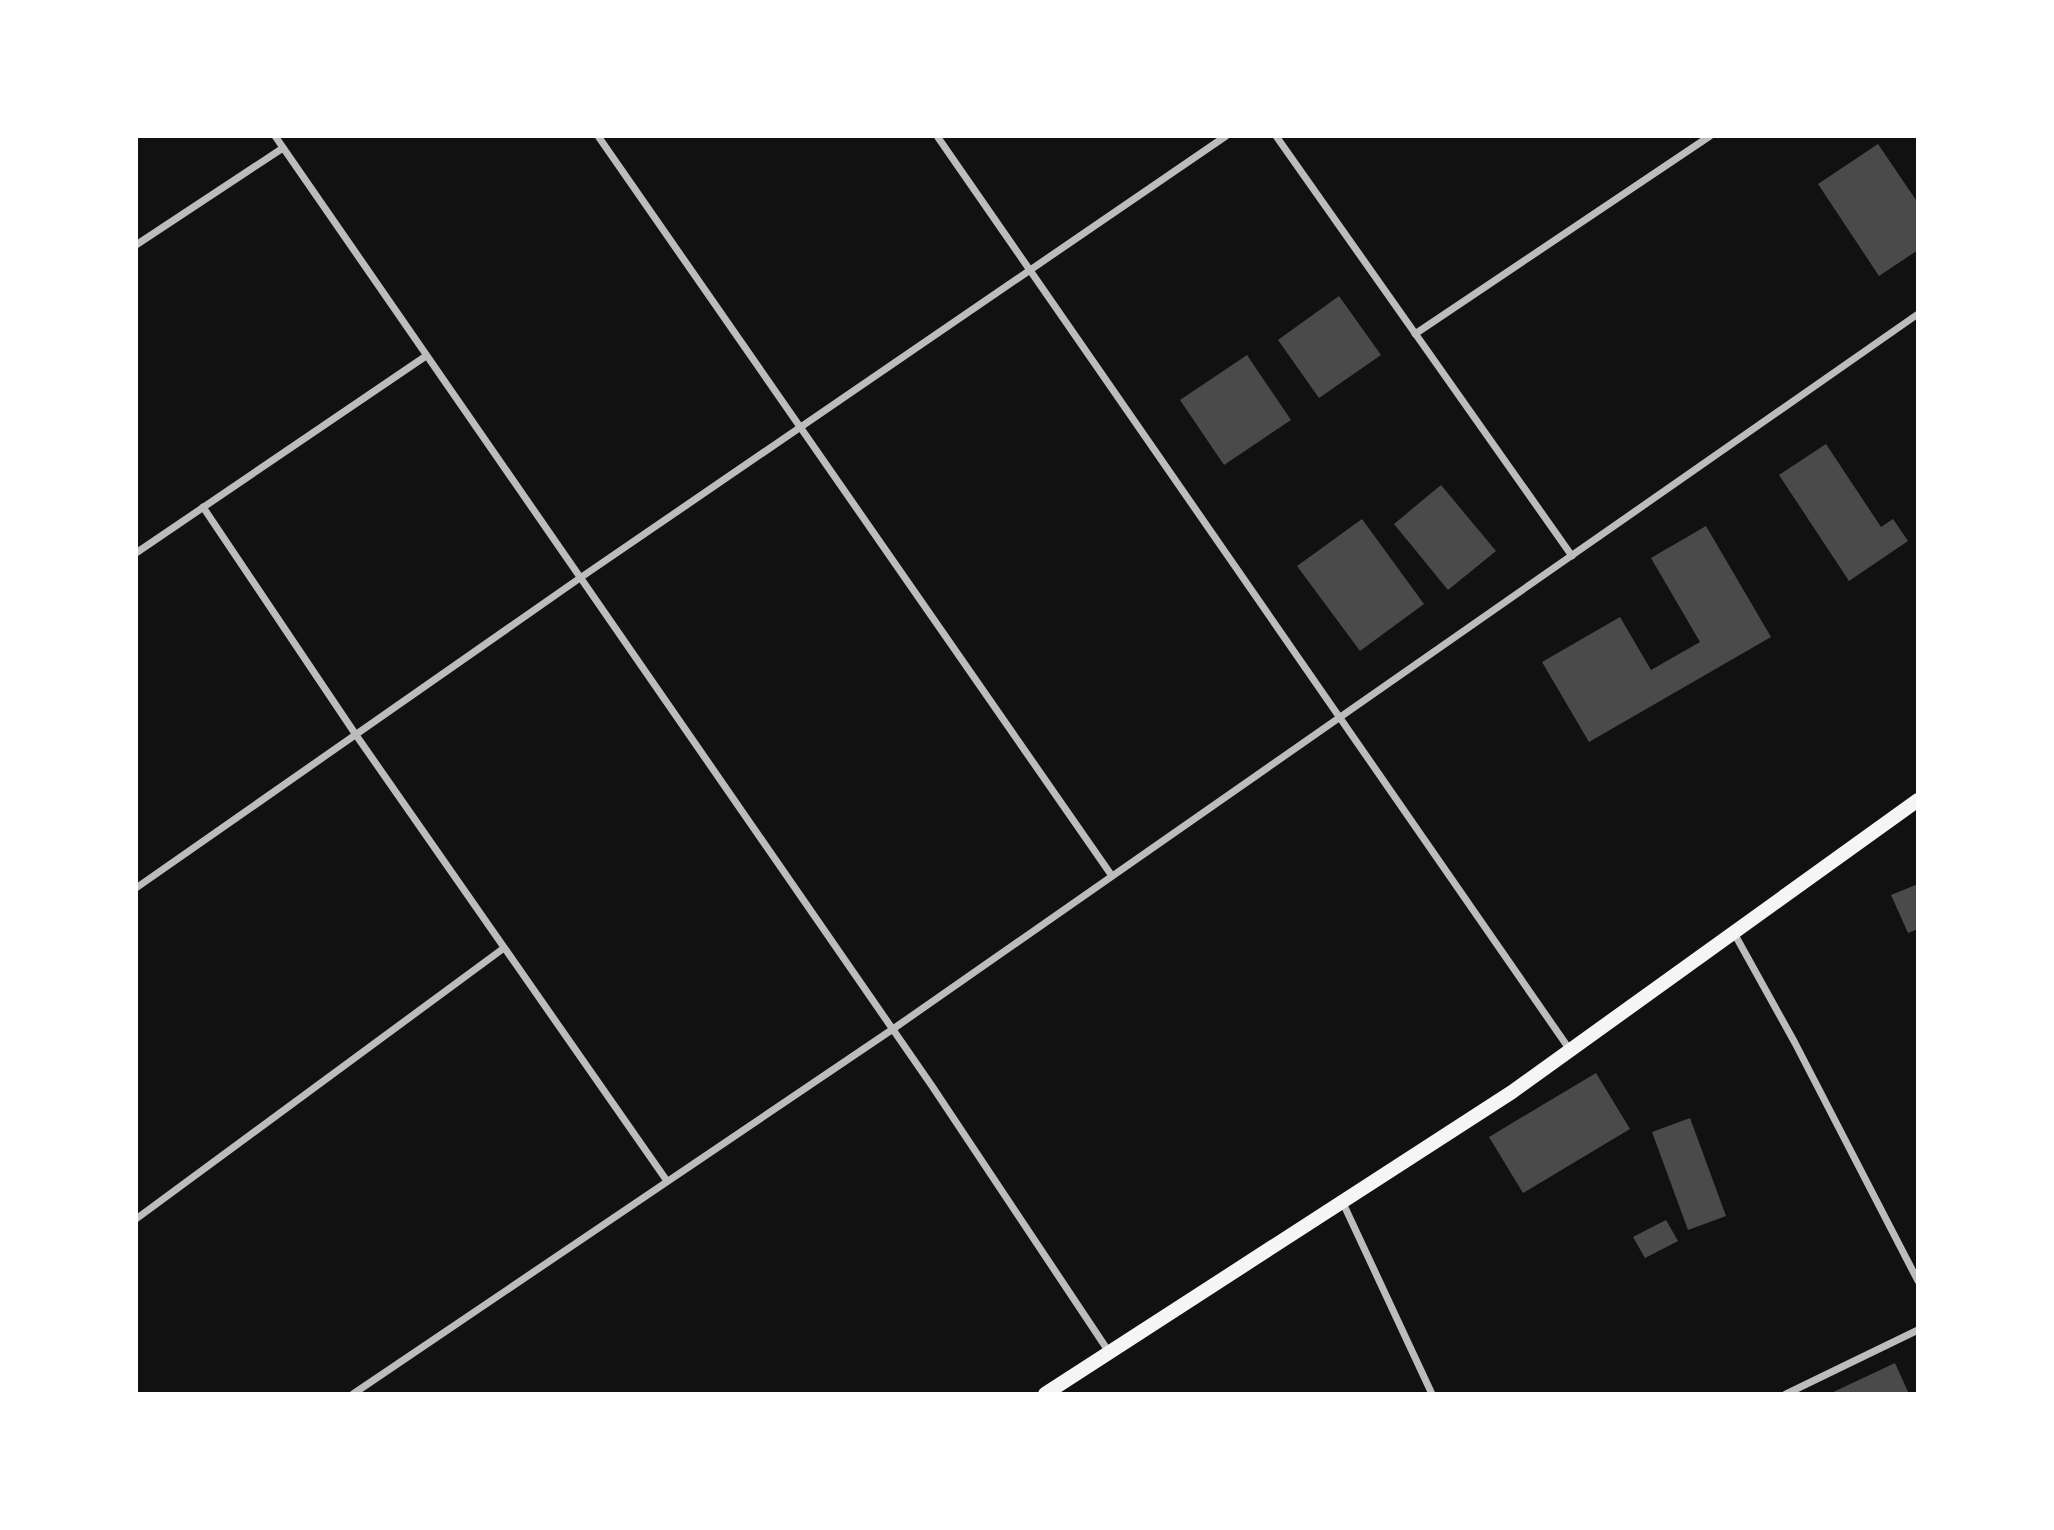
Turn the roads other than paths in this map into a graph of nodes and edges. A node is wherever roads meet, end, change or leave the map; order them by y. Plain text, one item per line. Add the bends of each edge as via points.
1 (275, 136) edge
2 (598, 136) edge
3 (937, 136) edge
4 (1226, 136) edge
5 (1276, 136) edge
6 (1710, 136) edge
7 (283, 148) junction
8 (136, 245) edge
9 (1029, 269) junction
10 (1917, 314) edge
11 (1415, 334) junction
12 (426, 356) junction
13 (800, 427) junction
14 (203, 507) junction
15 (136, 553) edge
16 (1572, 556) junction
17 (580, 578) junction
18 (1340, 716) junction
19 (356, 735) junction
20 (1917, 800) edge
21 (1112, 876) junction
22 (136, 888) edge
23 (1734, 933) junction
24 (504, 948) junction
25 (893, 1029) junction
26 (1570, 1050) junction
27 (667, 1181) junction
28 (1342, 1201) junction
29 (136, 1219) edge
30 (1917, 1281) edge
31 (1917, 1330) edge
32 (1109, 1352) junction
33 (353, 1394) edge
34 (1045, 1394) edge
35 (1432, 1394) edge
36 (1786, 1394) edge

1 - 7 street
2 - 13 street
3 - 9 street
4 - 9 street
5 - 11 street
6 - 11 street
7 - 8 street
7 - 12 street
9 - 13 street
9 - 18 street
10 - 16 street
11 - 16 street
12 - 14 street
12 - 17 street
13 - 17 street
13 - 21 street
14 - 15 street
14 - 19 street
16 - 18 street
17 - 19 street
17 - 25 street
18 - 21 street
18 - 26 street
19 - 22 street
19 - 24 street
20 - 23 main road
21 - 25 street
23 - 26 main road
23 - 30 street
24 - 27 street
24 - 29 street
25 - 27 street
25 - 32 street
26 - 28 main road
27 - 33 street
28 - 32 main road
28 - 35 street
31 - 36 street
32 - 34 main road

